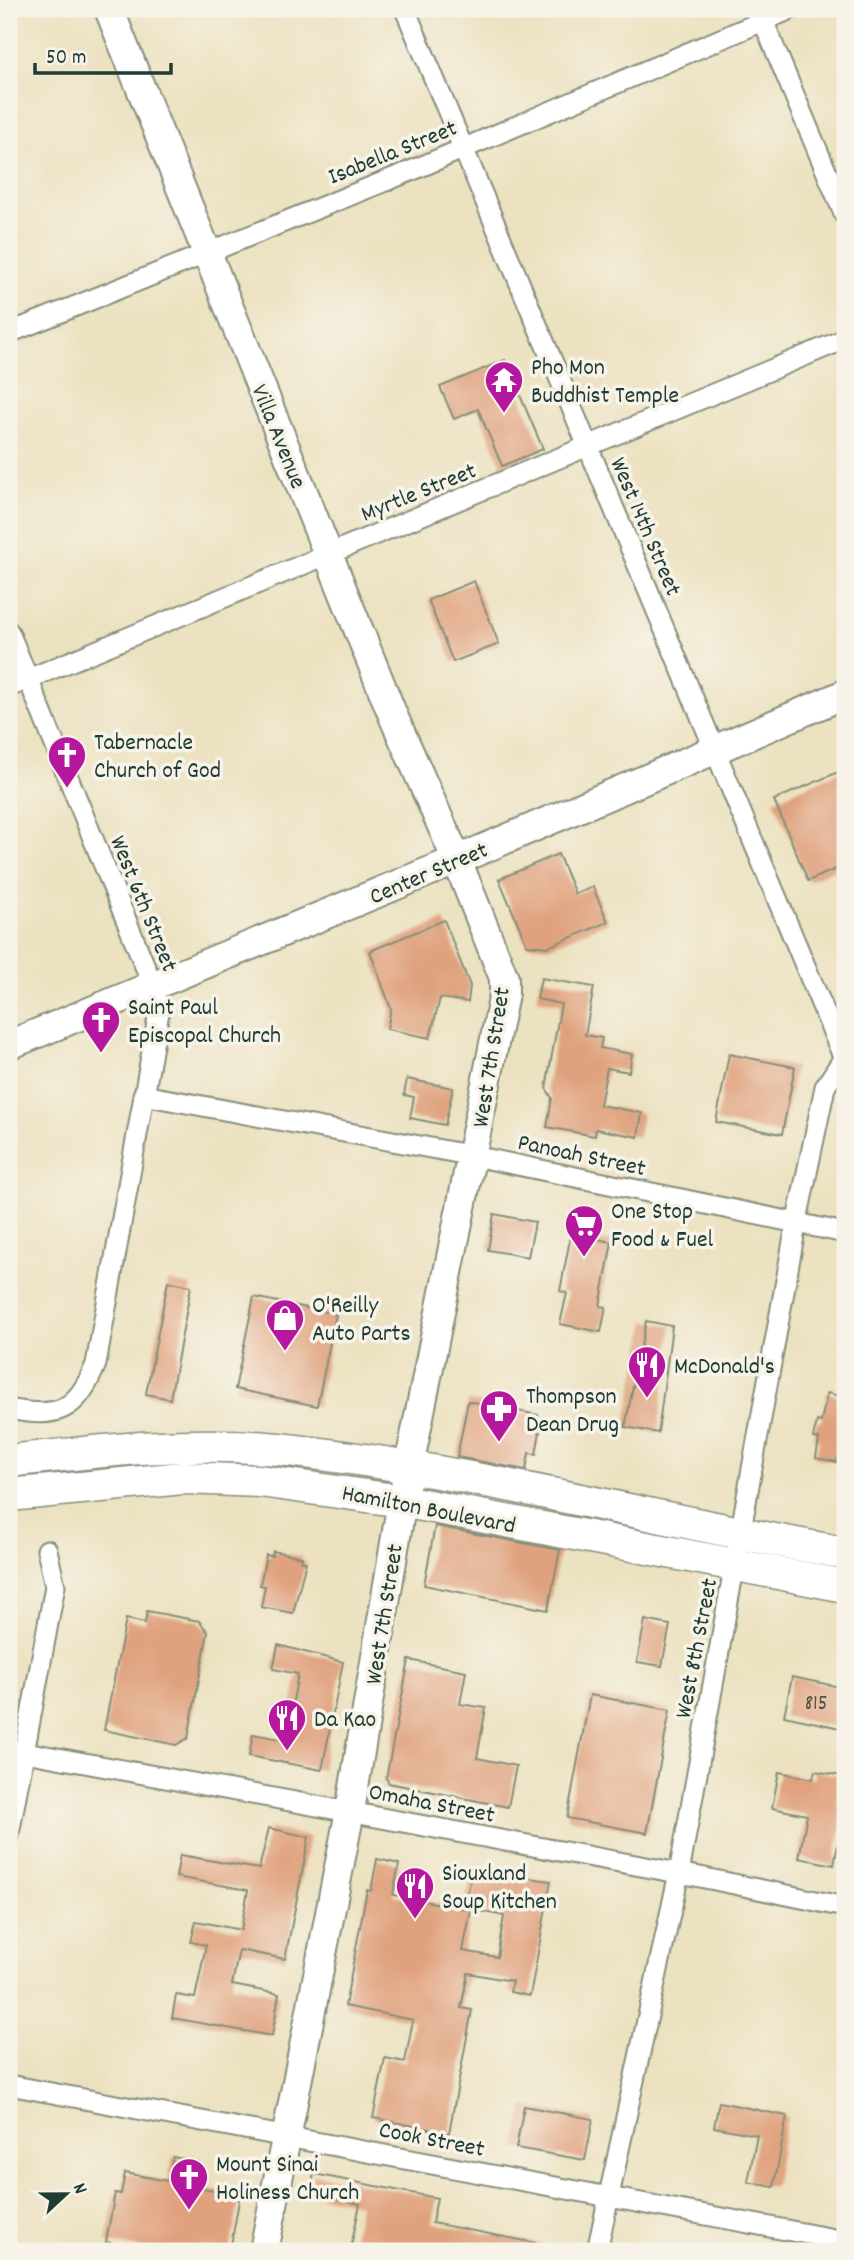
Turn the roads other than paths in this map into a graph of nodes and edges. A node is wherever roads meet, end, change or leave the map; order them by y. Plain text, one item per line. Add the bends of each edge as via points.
1 (109, 9) edge
2 (405, 9) edge
3 (791, 9) edge
4 (761, 15) edge
5 (464, 149) junction
6 (845, 216) edge
7 (206, 252) junction
8 (9, 334) edge
9 (845, 339) edge
10 (588, 449) junction
11 (329, 554) junction
12 (9, 632) edge
13 (28, 680) junction
14 (9, 687) edge
15 (845, 694) edge
16 (715, 751) junction
17 (457, 860) junction
18 (153, 986) junction
19 (9, 1045) edge
20 (845, 1058) edge
21 (143, 1095) junction
22 (474, 1156) junction
23 (796, 1225) junction
24 (845, 1233) edge
25 (9, 1409) edge
26 (9, 1461) edge
27 (409, 1469) junction
28 (9, 1495) edge
29 (402, 1501) junction
30 (741, 1534) junction
31 (47, 1550) dead end
32 (845, 1553) edge
33 (736, 1565) junction
34 (845, 1586) edge
35 (17, 1751) edge
36 (349, 1811) junction
37 (9, 1834) edge
38 (679, 1873) junction
39 (845, 1907) edge
40 (9, 2085) edge
41 (287, 2135) junction
42 (609, 2197) junction
43 (845, 2241) edge
44 (264, 2251) edge
45 (597, 2251) edge

1 - 7 main road, Villa Avenue
2 - 5 street, West 14th Street
3 - 4 street, Isabella Street
4 - 5 street, Isabella Street
4 - 6 street
5 - 7 street, Isabella Street
5 - 10 street, West 14th Street
7 - 8 street, Isabella Street
7 - 11 main road, Villa Avenue
9 - 10 street, Myrtle Street
10 - 11 street, Myrtle Street
10 - 16 street, West 14th Street
11 - 13 street, Myrtle Street
11 - 17 main road, Villa Avenue
12 - 13 street, West 6th Street
13 - 14 street, Myrtle Street
13 - 18 street, West 6th Street
15 - 16 main road, Center Street
16 - 17 main road, Center Street
16 - 20 street, West 14th Street
17 - 18 main road, Center Street
17 - 22 main road, West 7th Street via 504,978
18 - 19 main road, Center Street
18 - 21 street, West 6th Street via 159,1012
20 - 23 street, West 8th Street via 825,1087
21 - 22 street, Panoah Street
21 - 25 street, West 6th Street via 96,1364 85,1392 47,1413
22 - 23 street, Panoah Street
22 - 27 main road, West 7th Street
23 - 24 street, Panoah Street
23 - 30 street, West 8th Street
26 - 27 main road, Hamilton Boulevard via 190,1445 277,1449
27 - 29 main road, West 7th Street
27 - 30 main road, Hamilton Boulevard
28 - 29 main road, Hamilton Boulevard via 183,1478 260,1480
29 - 33 main road, Hamilton Boulevard
29 - 36 main road, West 7th Street
30 - 32 main road, Hamilton Boulevard
30 - 33 street, West 8th Street
31 - 35 street via 55,1586
33 - 34 main road, Hamilton Boulevard
33 - 38 street, West 8th Street
35 - 36 street, Omaha Street
35 - 37 street
36 - 38 street, Omaha Street
36 - 41 main road, West 7th Street
38 - 39 street, Omaha Street
38 - 42 street, West 8th Street
40 - 41 street, Cook Street
41 - 42 street, Cook Street
41 - 44 main road, West 7th Street
42 - 43 street, Cook Street
42 - 45 street, West 8th Street

